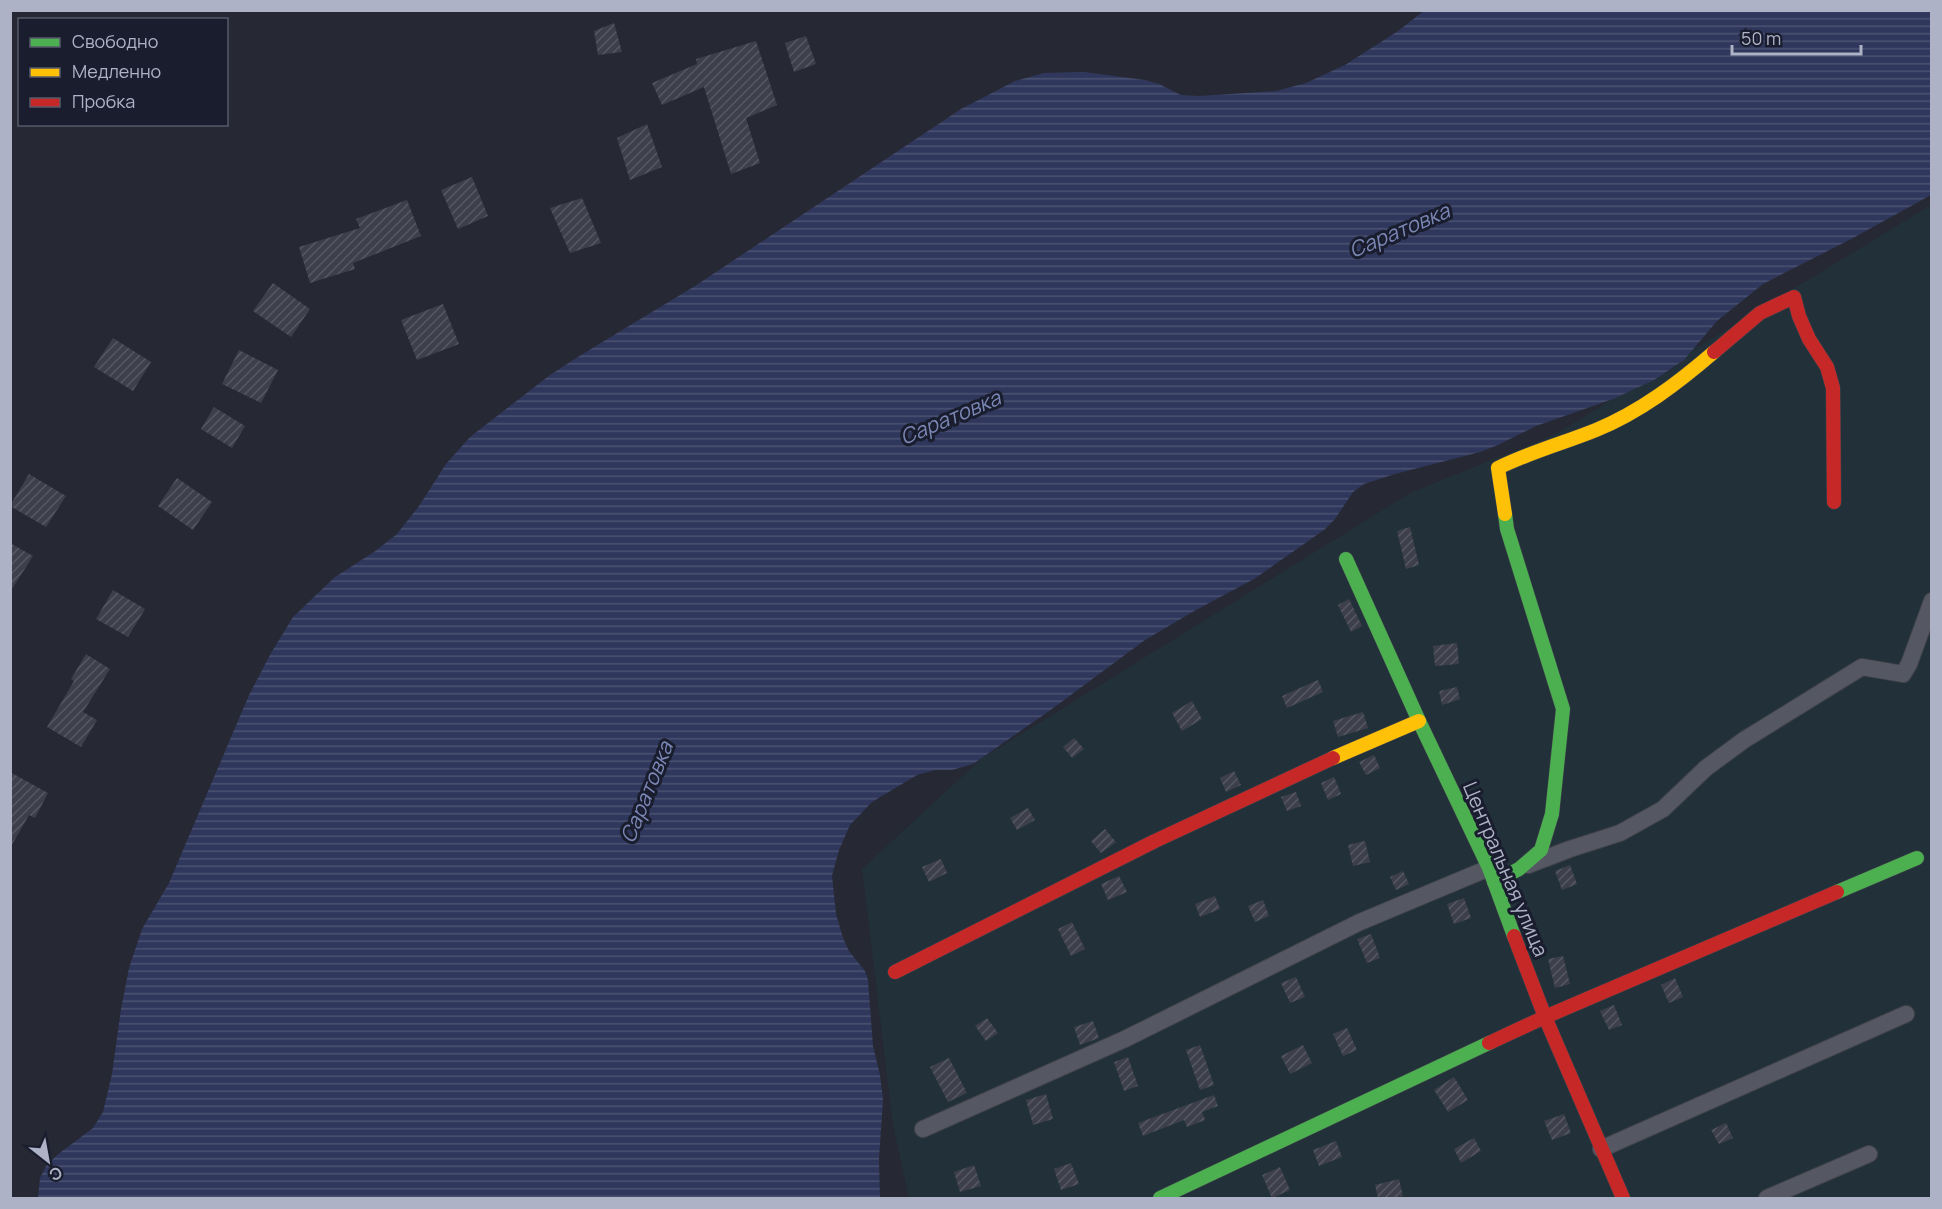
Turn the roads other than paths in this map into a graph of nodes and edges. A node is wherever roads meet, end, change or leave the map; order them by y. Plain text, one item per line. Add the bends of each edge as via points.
1 (1834, 502) dead end
2 (1346, 559) dead end
3 (1932, 601) edge
4 (1419, 721) junction
5 (1917, 858) dead end
6 (1519, 869) junction
7 (1492, 875) junction
8 (895, 972) dead end
9 (1906, 1014) dead end
10 (1545, 1017) junction
11 (922, 1129) dead end
12 (1601, 1149) junction
13 (1869, 1154) dead end
14 (1160, 1198) edge
15 (1623, 1198) edge
16 (1767, 1198) edge

1 - 6 street via 1833,388 1794,297 1760,314 1687,375 1634,412 1498,468 1507,529 1563,709 1552,814 1541,850
2 - 4 street, Центральная улица
3 - 6 street via 1903,674 1862,667 1744,740 1706,768 1663,809 1620,833
4 - 7 street, Центральная улица
4 - 8 street via 1335,755 1192,823
5 - 10 street
6 - 7 street
7 - 10 street, Центральная улица
7 - 11 street via 1360,921 1125,1039
9 - 12 street
10 - 12 street, Центральная улица
10 - 14 street
12 - 15 street, Центральная улица
13 - 16 street

